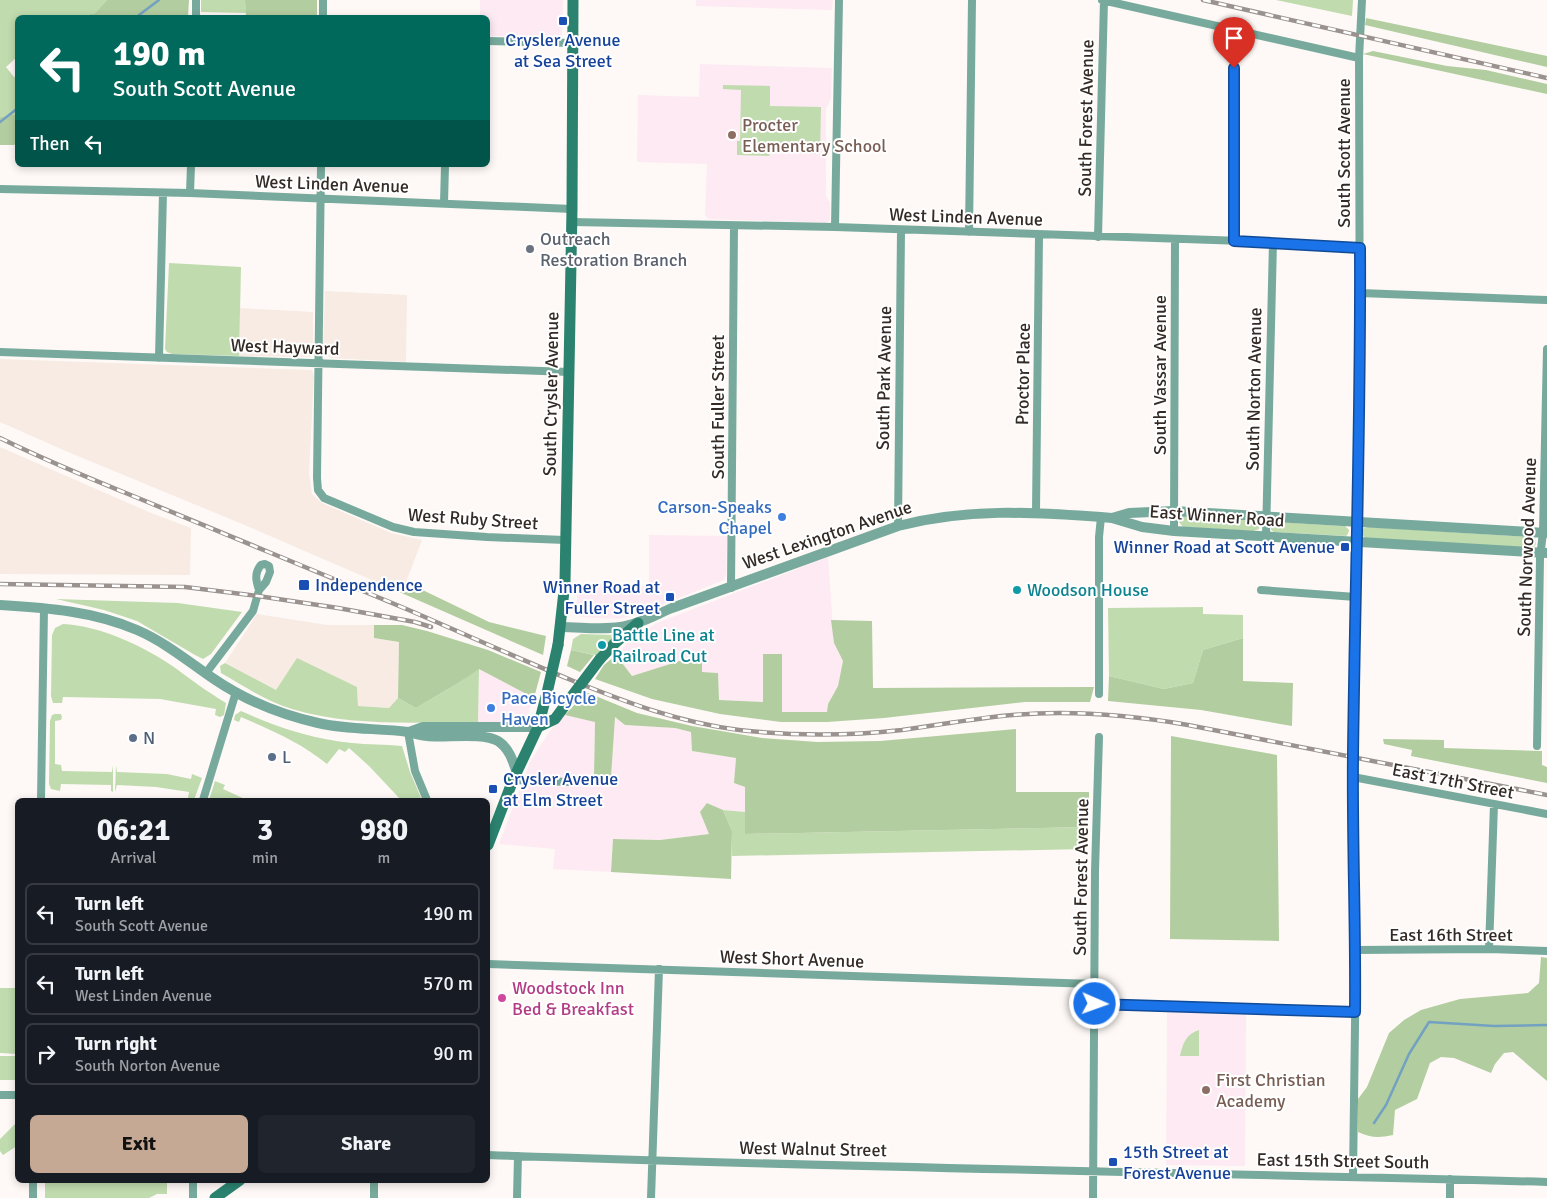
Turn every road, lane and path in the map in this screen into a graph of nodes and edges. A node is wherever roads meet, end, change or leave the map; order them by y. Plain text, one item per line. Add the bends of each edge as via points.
1 (196, 0) edge
2 (323, 0) edge
3 (573, 0) edge
4 (839, 0) edge
5 (972, 0) edge
6 (1103, 0) edge
7 (1362, 0) edge
8 (196, 15) edge
9 (323, 15) edge
10 (1234, 29) junction
11 (490, 41) edge
12 (572, 43) junction
13 (1359, 58) junction
14 (191, 167) edge
15 (321, 167) edge
16 (445, 167) edge
17 (0, 189) edge
18 (163, 193) junction
19 (190, 193) junction
20 (321, 198) junction
21 (444, 203) junction
22 (572, 209) junction
23 (572, 222) junction
24 (734, 226) junction
25 (835, 227) junction
26 (901, 230) junction
27 (969, 232) junction
28 (1039, 235) junction
29 (1098, 237) junction
30 (1175, 239) junction
31 (1234, 241) junction
32 (1273, 242) junction
33 (1360, 248) junction
34 (1360, 293) junction
35 (1547, 300) edge
36 (1547, 349) edge
37 (0, 352) edge
38 (159, 358) junction
39 (319, 363) junction
40 (569, 372) junction
41 (1174, 511) junction
42 (1036, 512) junction
43 (1266, 516) junction
44 (1101, 517) junction
45 (1112, 518) junction
46 (1358, 521) junction
47 (898, 526) junction
48 (1174, 531) junction
49 (1545, 532) edge
50 (1266, 536) junction
51 (565, 540) junction
52 (1358, 542) junction
53 (1544, 553) edge
54 (731, 588) junction
55 (259, 590) dead end
56 (1260, 590) dead end
57 (1356, 597) junction
58 (0, 606) edge
59 (44, 608) junction
60 (638, 622) junction
61 (561, 627) junction
62 (206, 673) junction
63 (236, 692) junction
64 (1099, 694) dead end
65 (538, 727) junction
66 (408, 732) junction
67 (489, 737) junction
68 (1099, 737) dead end
69 (1537, 746) dead end
70 (515, 776) junction
71 (1353, 777) junction
72 (570, 782) dead end
73 (41, 798) edge
74 (204, 798) edge
75 (426, 798) edge
76 (1494, 804) junction
77 (1547, 814) edge
78 (490, 840) edge
79 (1489, 949) junction
80 (1356, 950) junction
81 (1547, 951) edge
82 (490, 964) edge
83 (659, 969) junction
84 (1095, 984) junction
85 (1095, 1004) junction
86 (1355, 1012) junction
87 (0, 1095) edge
88 (15, 1095) edge
89 (490, 1155) edge
90 (518, 1156) junction
91 (652, 1160) junction
92 (1093, 1171) junction
93 (1138, 1172) joint
94 (1352, 1176) junction
95 (1450, 1179) junction
96 (1547, 1182) edge
97 (33, 1183) edge
98 (193, 1183) edge
99 (236, 1183) edge
100 (374, 1183) edge
101 (33, 1198) edge
102 (193, 1198) edge
103 (215, 1198) edge
104 (374, 1198) edge
105 (517, 1198) edge
106 (651, 1198) edge
107 (1093, 1198) edge
108 (1450, 1198) edge

1 - 8 street
2 - 9 street
3 - 12 main road, South Crysler Avenue
4 - 25 street
5 - 27 street
6 - 10 street
6 - 29 street, South Forest Avenue
7 - 13 street, South Scott Avenue
10 - 13 street
10 - 31 street
11 - 12 street
12 - 22 main road, South Crysler Avenue
13 - 33 street, South Scott Avenue
14 - 19 street
15 - 20 street
16 - 21 street
17 - 18 street, West Linden Avenue
18 - 19 street, West Linden Avenue
18 - 38 street
19 - 20 street, West Linden Avenue
20 - 21 street, West Linden Avenue
20 - 39 street
21 - 22 street, West Linden Avenue
22 - 23 main road, South Crysler Avenue
23 - 24 street, West Linden Avenue
23 - 40 main road, South Crysler Avenue
24 - 25 street, West Linden Avenue
24 - 54 street, South Fuller Street
25 - 26 street, West Linden Avenue
26 - 27 street, West Linden Avenue
26 - 47 street, South Park Avenue
27 - 28 street, West Linden Avenue
28 - 29 street, West Linden Avenue
28 - 42 street, Proctor Place
29 - 30 street, West Linden Avenue
30 - 31 street, West Linden Avenue
30 - 41 street, South Vassar Avenue
31 - 32 street, West Linden Avenue
32 - 33 street, West Linden Avenue
32 - 43 street, South Norton Avenue
33 - 34 street, South Scott Avenue
34 - 35 street
34 - 46 street, South Scott Avenue
36 - 49 street, South Norwood Avenue
37 - 38 street, West Hayward
38 - 39 street, West Hayward
39 - 40 street, West Hayward
39 - 51 street, West Ruby Street via 316,478 318,490 324,498 393,527 414,532
40 - 51 main road, South Crysler Avenue
41 - 43 street, East Winner Road
41 - 45 street, East Winner Road via 1129,513
41 - 48 street, South Vassar Avenue
42 - 44 street, West Lexington Avenue
42 - 47 street, West Lexington Avenue via 971,514
43 - 46 street, East Winner Road
43 - 50 street, South Norton Avenue
44 - 45 street, West Lexington Avenue
44 - 64 street via 1098,538
45 - 48 street, East Winner Road via 1142,527
46 - 49 street, East Winner Road
46 - 52 street, South Scott Avenue
47 - 54 street, West Lexington Avenue
48 - 50 street, East Winner Road
49 - 53 street, South Norwood Avenue
50 - 52 street, East Winner Road
51 - 61 main road, South Crysler Avenue via 566,582
52 - 53 street, East Winner Road
52 - 57 street, South Scott Avenue
53 - 69 street, South Norwood Avenue
54 - 60 street, West Lexington Avenue
55 - 62 street via 253,611
56 - 57 street
57 - 71 street, South Scott Avenue
58 - 59 street
59 - 62 street via 89,614 138,630
59 - 73 street
60 - 61 street, West Lexington Avenue via 607,628
60 - 65 main road, bridge via 600,659 555,720
61 - 65 main road, South Crysler Avenue, bridge
62 - 63 street
63 - 66 street via 270,709 314,722 352,729
63 - 74 street
65 - 66 street via 423,727
65 - 67 street via 520,734 496,733
65 - 70 main road, South Crysler Avenue
66 - 67 street via 426,736
66 - 75 street via 415,771
67 - 70 street via 507,750
68 - 84 street, South Forest Avenue
70 - 72 street
70 - 78 main road
71 - 76 street, East 17th Street
71 - 80 street, South Scott Avenue
76 - 77 street, East 17th Street
76 - 79 street
79 - 80 street, East 16th Street
79 - 81 street, East 16th Street
80 - 86 street, South Scott Avenue
82 - 83 street, West Short Avenue
83 - 84 street, West Short Avenue
83 - 91 street
84 - 85 street, South Forest Avenue
85 - 86 street
85 - 92 street, South Forest Avenue
86 - 94 street, South Scott Avenue
87 - 88 street
89 - 90 street, West Walnut Street
90 - 91 street, West Walnut Street
90 - 105 street
91 - 92 street, West Walnut Street
91 - 106 street
92 - 93 street, West Walnut Street
92 - 107 street, South Forest Avenue
93 - 94 street, East 15th Street South
94 - 95 street, East 15th Street South
95 - 96 street, East 15th Street South
95 - 108 street
97 - 101 street
98 - 102 street
99 - 103 main road
100 - 104 street

